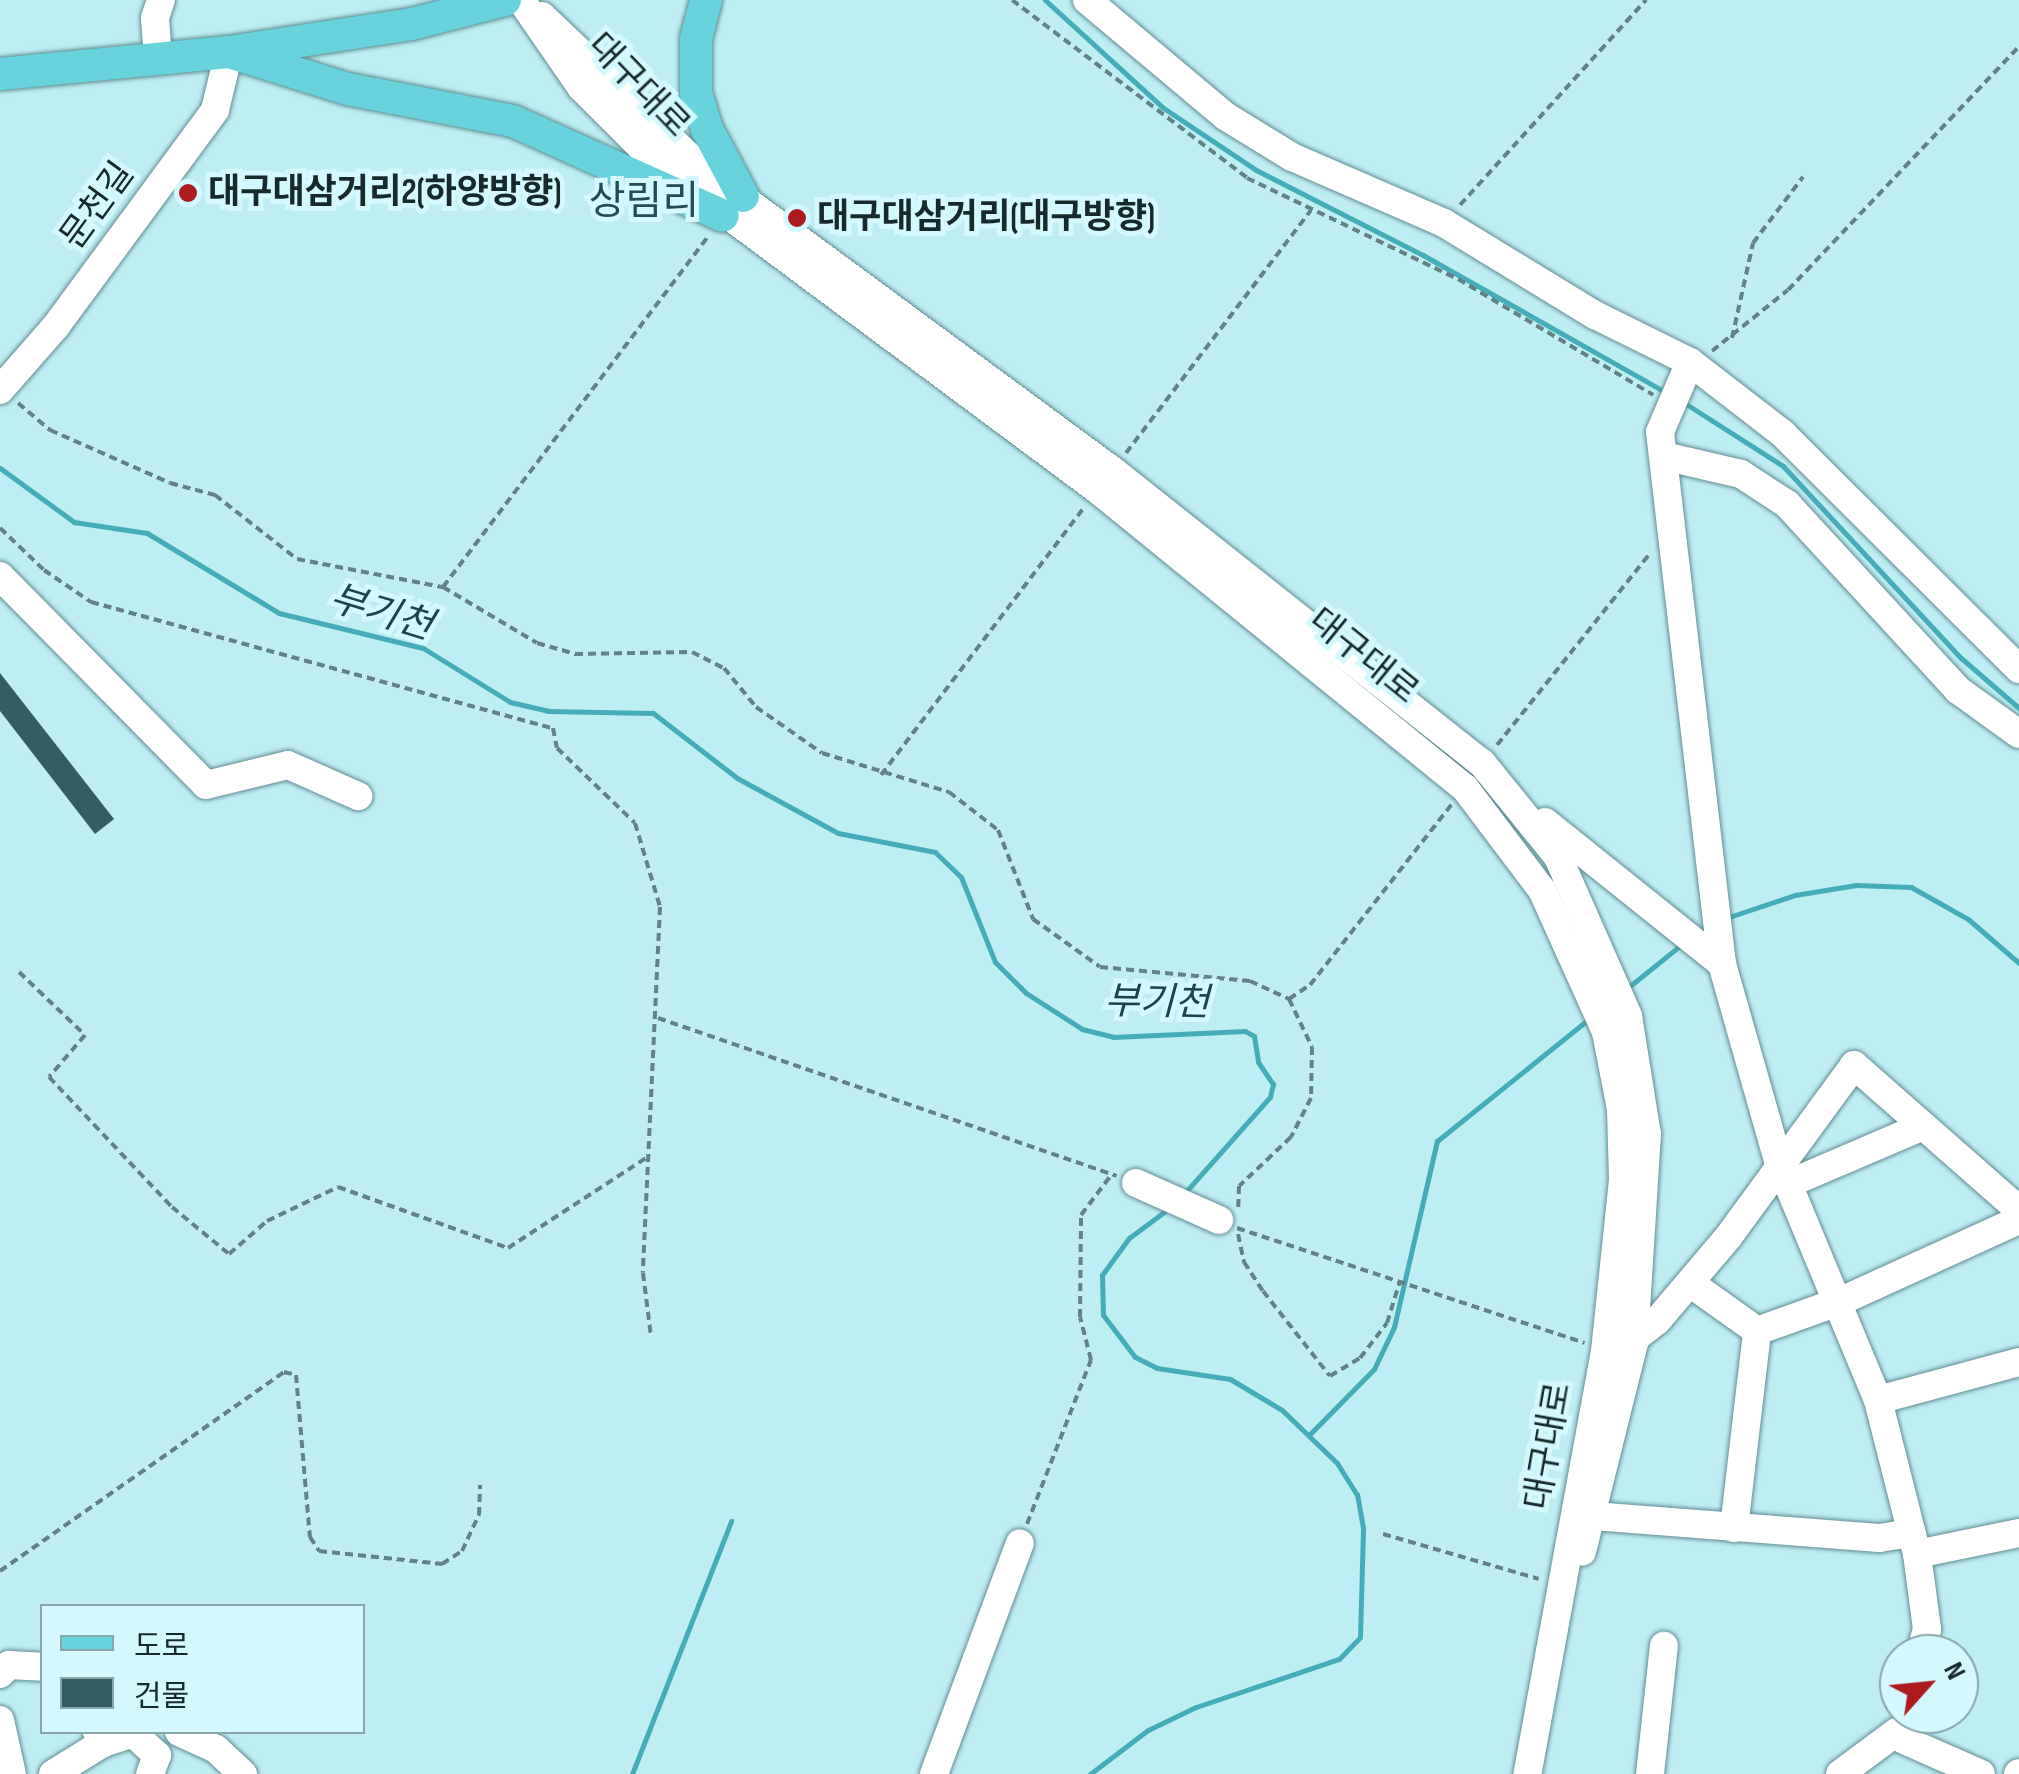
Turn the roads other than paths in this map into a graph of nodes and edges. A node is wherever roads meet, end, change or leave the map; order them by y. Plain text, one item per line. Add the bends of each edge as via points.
1 (161, 0) edge
2 (505, 0) edge
3 (522, 0) edge
4 (706, 0) edge
5 (1087, 0) edge
6 (228, 52) junction
7 (158, 59) junction
8 (0, 74) edge
9 (733, 206) junction
10 (1678, 387) junction
11 (0, 390) edge
12 (1668, 458) junction
13 (0, 576) edge
14 (2019, 670) edge
15 (2019, 734) edge
16 (358, 796) dead end
17 (1516, 800) junction
18 (1722, 964) junction
19 (1606, 995) junction
20 (1617, 1024) junction
21 (1923, 1126) junction
22 (1783, 1172) junction
23 (1124, 1179) road end
24 (2019, 1210) edge
25 (2019, 1220) edge
26 (1228, 1224) road end
27 (1690, 1283) junction
28 (1840, 1301) junction
29 (1757, 1331) junction
30 (1634, 1343) junction
31 (1605, 1351) junction
32 (2019, 1362) edge
33 (1878, 1400) junction
34 (1593, 1516) junction
35 (1734, 1528) junction
36 (2019, 1533) edge
37 (1023, 1534) road end
38 (1915, 1544) junction
39 (1925, 1634) edge
40 (1664, 1646) dead end
41 (1552, 1654) junction
42 (40, 1667) edge
43 (0, 1674) edge
44 (0, 1720) edge
45 (137, 1734) edge
46 (183, 1734) edge
47 (1894, 1734) edge
48 (1905, 1734) edge
49 (1912, 1734) edge
50 (100, 1737) edge
51 (1657, 1773) edge
52 (12, 1774) edge
53 (52, 1774) edge
54 (150, 1774) edge
55 (242, 1774) edge
56 (934, 1774) edge
57 (1527, 1774) edge
58 (1840, 1774) edge
59 (1922, 1774) edge
60 (1981, 1774) edge

1 - 7 street via 154,18
2 - 6 main road via 412,24
3 - 9 street, 대구대로 via 606,117
4 - 9 main road via 696,39 696,93
5 - 10 street via 1225,116 1292,157 1444,223 1595,315
6 - 7 main road
6 - 9 main road via 348,89 512,121
6 - 11 street, 문천길 via 215,110 56,326
7 - 8 main road
9 - 17 street, 대구대로 via 1113,471 1482,764
9 - 19 street, 대구대로 via 1465,788 1542,890
10 - 12 street via 1660,432
10 - 14 street via 1783,434
12 - 15 street via 1741,474 1787,504 1958,690
12 - 18 street via 1667,532
13 - 16 street via 206,784 288,765
17 - 18 street
17 - 19 street, 대구대로 via 1558,857
18 - 22 street
19 - 20 street
20 - 30 street, 대구대로 via 1648,1134
20 - 31 street, 대구대로 via 1624,1180
21 - 22 street
21 - 22 street via 1854,1064
21 - 24 street
22 - 27 street
22 - 28 street
23 - 26 street
25 - 28 street
27 - 29 street
27 - 30 street
28 - 29 street
28 - 33 street
29 - 35 street
30 - 31 street
30 - 34 street, 대구대로
31 - 41 street, 대구대로
32 - 33 street
33 - 38 street
34 - 35 street
34 - 41 street, 대구대로
35 - 38 street
36 - 38 street
37 - 56 street
38 - 39 street
40 - 51 street
41 - 57 street, 대구대로
42 - 43 street via 8,1665
44 - 52 street
45 - 54 street via 157,1755
46 - 55 street via 216,1749
47 - 58 street
48 - 59 street
49 - 60 street
50 - 53 street

